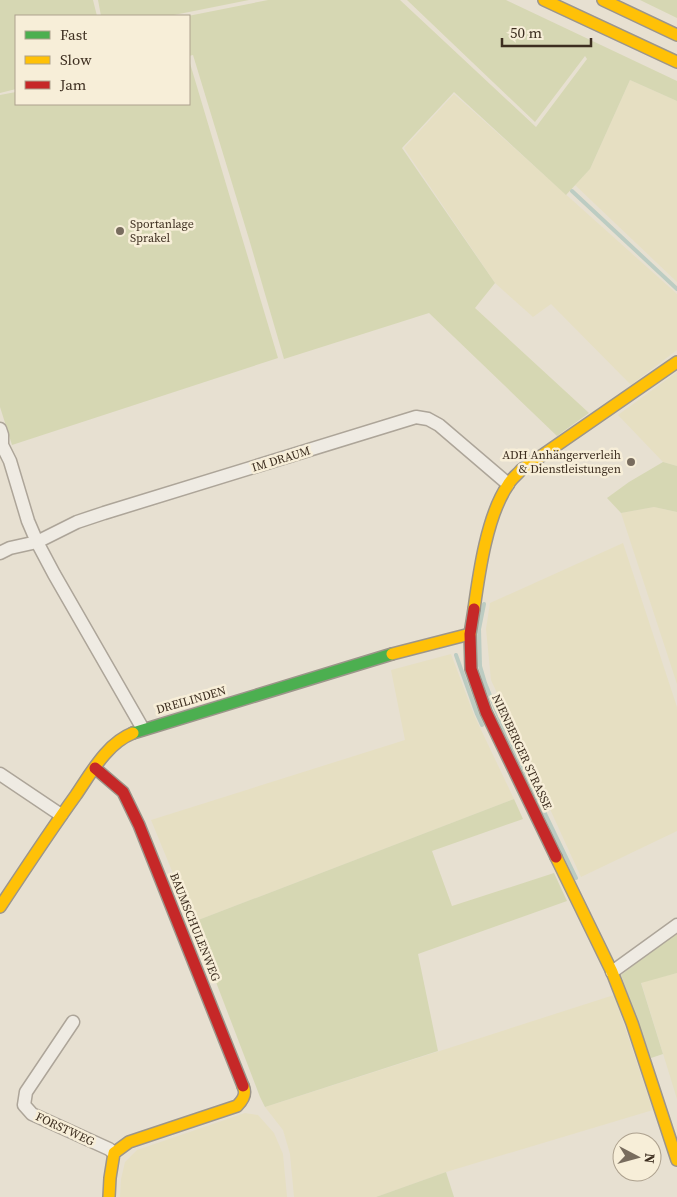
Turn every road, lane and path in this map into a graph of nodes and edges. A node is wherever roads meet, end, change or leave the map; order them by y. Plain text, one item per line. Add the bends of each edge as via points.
1 (544, 0) edge
2 (603, 0) edge
3 (677, 35) edge
4 (677, 62) edge
5 (677, 362) edge
6 (0, 429) edge
7 (508, 484) junction
8 (37, 542) junction
9 (0, 553) edge
10 (470, 634) junction
11 (143, 729) junction
12 (95, 768) junction
13 (0, 774) edge
14 (61, 815) junction
15 (0, 907) edge
16 (677, 925) edge
17 (612, 972) junction
18 (73, 1022) dead end
19 (114, 1153) junction
20 (677, 1160) edge
21 (109, 1197) edge

1 - 4 main road
2 - 3 main road
5 - 7 main road, NIENBERGER STRASSE via 521,470
6 - 8 street via 2,445
7 - 8 street, IM DRAUM via 439,425 428,418 416,417 104,513
7 - 10 main road, NIENBERGER STRASSE via 490,523
8 - 9 street, IM DRAUM
8 - 11 street
10 - 11 main road, DREILINDEN
10 - 17 main road, NIENBERGER STRASSE via 471,669 486,712
11 - 12 main road, DREILINDEN via 119,740
12 - 14 main road, DREILINDEN
12 - 19 main road, BAUMSCHULENWEG via 123,792 139,825 245,1090 243,1100 237,1106 129,1142
13 - 14 street
14 - 15 main road, DREILINDEN
16 - 17 street
17 - 20 main road, NIENBERGER STRASSE
18 - 19 street, FORSTWEG via 26,1092 24,1105 32,1114
19 - 21 main road

